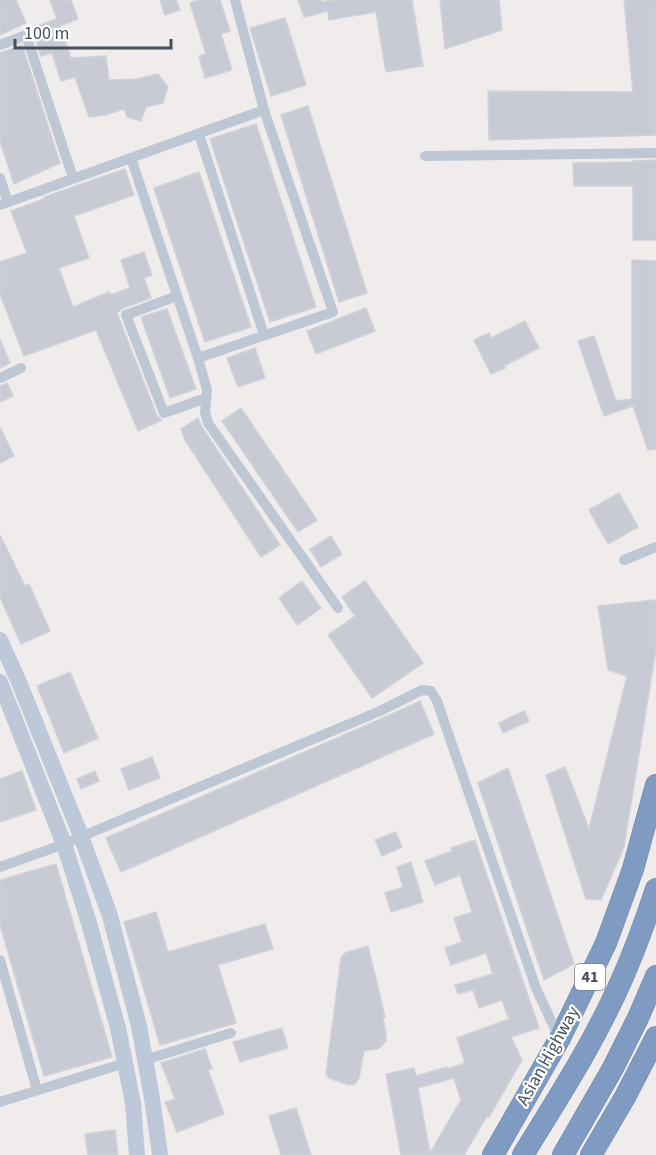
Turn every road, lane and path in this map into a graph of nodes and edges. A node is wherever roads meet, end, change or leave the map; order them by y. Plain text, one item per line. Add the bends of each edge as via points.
1 (235, 0) edge
2 (0, 45) edge
3 (264, 110) junction
4 (198, 134) junction
5 (656, 153) edge
6 (424, 156) dead end
7 (130, 158) junction
8 (0, 178) edge
9 (73, 178) junction
10 (4, 203) edge
11 (177, 296) junction
12 (264, 335) junction
13 (198, 358) junction
14 (21, 368) dead end
15 (0, 378) edge
16 (206, 398) junction
17 (656, 547) edge
18 (624, 560) dead end
19 (338, 608) dead end
20 (0, 640) edge
21 (0, 682) edge
22 (656, 785) edge
23 (81, 836) junction
24 (64, 844) junction
25 (0, 867) edge
26 (653, 897) edge
27 (0, 960) edge
28 (656, 976) edge
29 (231, 1033) dead end
30 (656, 1036) edge
31 (560, 1038) junction
32 (145, 1060) junction
33 (125, 1063) junction
34 (37, 1090) junction
35 (0, 1102) edge
36 (137, 1155) edge
37 (160, 1155) edge
38 (493, 1155) edge
39 (523, 1155) edge
40 (563, 1155) edge
41 (591, 1155) edge

1 - 3 street
2 - 9 street via 26,35
3 - 4 street
3 - 12 street via 333,312
4 - 7 street
4 - 12 street
5 - 6 street
7 - 9 street
7 - 11 street
8 - 10 street
9 - 10 street
11 - 13 street
11 - 16 street via 126,315 164,413
12 - 13 street
13 - 16 street
14 - 15 street
16 - 19 street via 208,423
17 - 18 street
20 - 23 main road
21 - 24 main road
22 - 31 highway, Asian Highway / 41 via 633,868 606,943
23 - 24 street
23 - 31 street via 380,711 411,694 430,691 536,988
23 - 32 main road via 110,916
24 - 25 street
24 - 33 main road
26 - 39 highway, Asian Highway / 41 via 622,980 599,1026
27 - 34 street
28 - 40 highway via 613,1068
29 - 32 street
30 - 41 highway
31 - 38 highway, Asian Highway / 41
32 - 37 main road
33 - 34 street
33 - 36 main road
34 - 35 street

